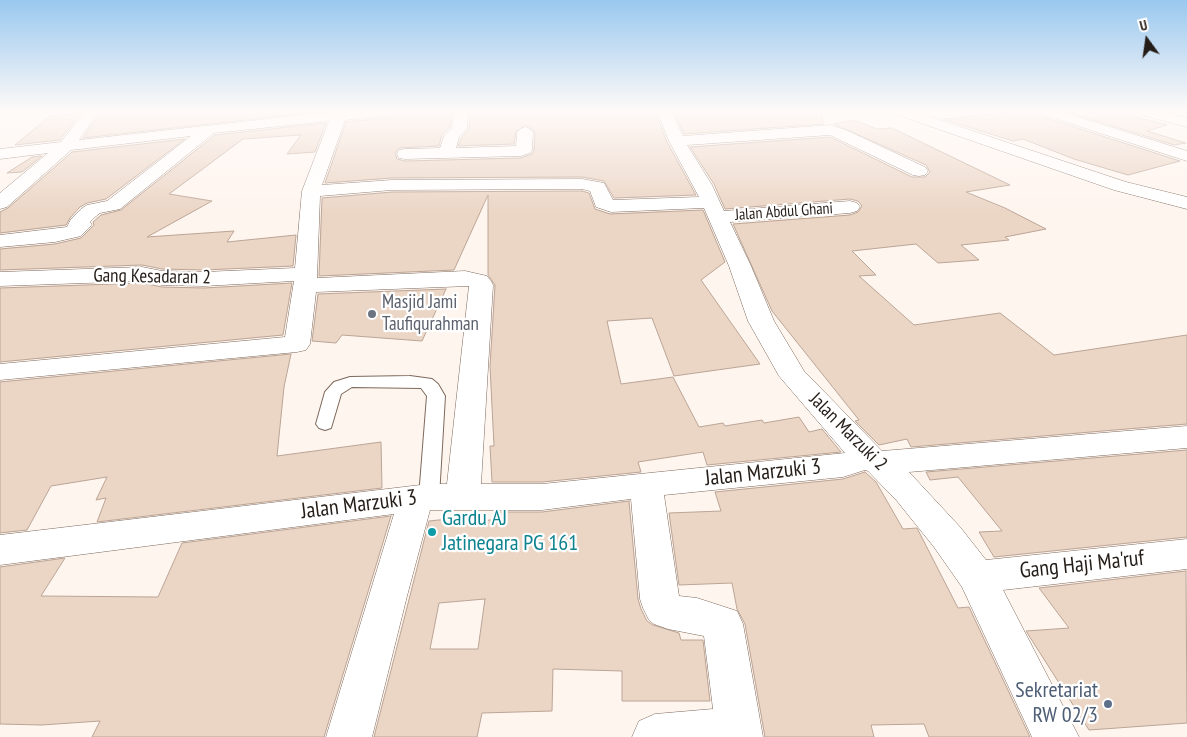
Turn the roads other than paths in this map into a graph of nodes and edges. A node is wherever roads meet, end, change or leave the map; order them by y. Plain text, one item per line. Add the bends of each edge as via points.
1 (34, 145) edge
2 (57, 145) edge
3 (188, 145) edge
4 (328, 145) edge
5 (449, 145) edge
6 (524, 145) edge
7 (679, 145) edge
8 (866, 145) edge
9 (1004, 145) edge
10 (1168, 145) edge
11 (1160, 146) joint
12 (447, 152) junction
13 (0, 154) edge
14 (405, 154) dead end
15 (1187, 156) edge
16 (919, 171) dead end
17 (311, 191) junction
18 (0, 203) edge
19 (1187, 203) edge
20 (850, 207) dead end
21 (714, 210) junction
22 (0, 241) edge
23 (0, 279) edge
24 (305, 280) junction
25 (0, 372) edge
26 (325, 424) dead end
27 (1187, 437) edge
28 (874, 460) junction
29 (646, 485) junction
30 (463, 497) junction
31 (423, 498) junction
32 (0, 550) edge
33 (1187, 554) edge
34 (977, 577) junction
35 (740, 733) edge
36 (349, 737) edge
37 (655, 737) edge
38 (1056, 737) edge

1 - 13 street
2 - 18 street
3 - 22 street via 113,205 88,213 74,232
4 - 17 street
5 - 12 street
6 - 12 street via 521,151
7 - 21 street, Jalan Marzuki 2
8 - 16 street
9 - 19 street via 1120,186
10 - 11 street
11 - 15 street
12 - 14 street
17 - 21 street, Jalan Abdul Ghani via 392,185 582,184 598,187 603,203 610,206
17 - 24 street
20 - 21 street, Jalan Abdul Ghani
21 - 28 street, Jalan Marzuki 2 via 761,320 793,376
23 - 24 street, Gang Kesadaran 2 via 142,274 162,278
24 - 25 street via 297,344
24 - 30 street, Gang Kesadaran 2 via 465,278 479,281
26 - 31 lane via 334,392 340,386 350,382 426,383 436,396
27 - 28 street, Jalan Marzuki 3
28 - 29 street, Jalan Marzuki 3
28 - 34 street, Jalan Marzuki 2 via 909,492
29 - 30 street, Jalan Marzuki 3 via 542,497
29 - 35 street via 663,608 668,612 723,624
30 - 31 street, Jalan Marzuki 3
31 - 32 street, Jalan Marzuki 3
31 - 36 street via 387,596
33 - 34 street, Gang Haji Ma'ruf
34 - 38 street, Jalan Marzuki 2
35 - 37 street

